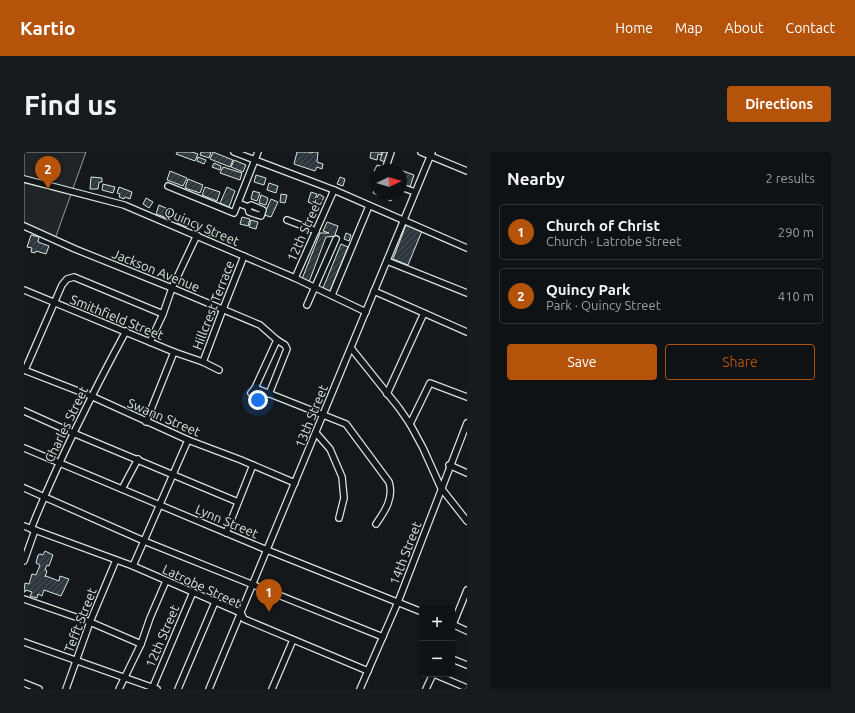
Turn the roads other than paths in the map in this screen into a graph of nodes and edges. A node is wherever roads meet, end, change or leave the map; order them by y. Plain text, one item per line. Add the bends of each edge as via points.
1 (234, 152) edge
2 (258, 152) edge
3 (391, 152) edge
4 (421, 152) edge
5 (431, 154) edge
6 (255, 160) junction
7 (387, 164) edge
8 (467, 171) edge
9 (24, 179) edge
10 (168, 186) dead end
11 (407, 189) edge
12 (334, 190) junction
13 (415, 192) junction
14 (238, 203) junction
15 (370, 206) junction
16 (248, 207) dead end
17 (287, 220) dead end
18 (403, 221) junction
19 (24, 226) edge
20 (316, 232) junction
21 (197, 235) junction
22 (336, 239) dead end
23 (467, 248) edge
24 (244, 256) junction
25 (387, 261) junction
26 (295, 278) junction
27 (172, 288) junction
28 (314, 288) junction
29 (24, 290) edge
30 (374, 291) junction
31 (467, 294) edge
32 (332, 296) junction
33 (54, 303) junction
34 (307, 305) dead end
35 (223, 309) junction
36 (366, 312) junction
37 (424, 313) junction
38 (163, 314) junction
39 (126, 331) junction
40 (467, 332) edge
41 (277, 340) junction
42 (150, 342) junction
43 (351, 348) junction
44 (174, 352) junction
45 (203, 362) junction
46 (24, 370) edge
47 (219, 370) dead end
48 (269, 394) junction
49 (387, 394) junction
50 (91, 396) junction
51 (467, 397) edge
52 (24, 411) edge
53 (323, 416) junction
54 (146, 422) junction
55 (467, 423) edge
56 (410, 424) junction
57 (73, 433) junction
58 (316, 433) junction
59 (188, 440) junction
60 (24, 448) edge
61 (138, 459) junction
62 (59, 462) junction
63 (253, 465) junction
64 (449, 466) junction
65 (467, 473) edge
66 (173, 475) junction
67 (295, 483) junction
68 (24, 488) edge
69 (441, 488) junction
70 (122, 489) junction
71 (44, 496) junction
72 (238, 502) junction
73 (160, 505) junction
74 (339, 518) dead end
75 (467, 521) edge
76 (376, 524) dead end
77 (24, 526) edge
78 (33, 529) junction
79 (226, 533) junction
80 (144, 541) junction
81 (267, 550) junction
82 (116, 560) junction
83 (24, 562) edge
84 (133, 566) junction
85 (166, 581) junction
86 (253, 585) junction
87 (467, 590) edge
88 (193, 592) junction
89 (466, 598) edge
90 (24, 599) edge
91 (214, 602) junction
92 (398, 602) junction
93 (419, 611) edge
94 (241, 613) junction
95 (455, 619) edge
96 (90, 622) junction
97 (455, 626) edge
98 (467, 631) edge
99 (383, 637) junction
100 (293, 640) junction
101 (24, 642) edge
102 (141, 644) junction
103 (455, 660) edge
104 (76, 661) junction
105 (467, 665) edge
106 (368, 671) junction
107 (125, 677) junction
108 (432, 677) edge
109 (441, 677) edge
110 (24, 683) edge
111 (154, 688) edge
112 (362, 688) edge
113 (467, 688) edge
114 (39, 689) edge
115 (66, 689) edge
116 (120, 689) edge
117 (178, 689) edge
118 (209, 689) edge
119 (272, 689) edge
120 (426, 689) edge

1 - 6 street
2 - 6 street
3 - 7 street
4 - 5 street
5 - 8 street
5 - 13 street, 13th Street
6 - 12 street
6 - 14 street
9 - 21 street, Quincy Street via 124,205
10 - 14 street via 234,213
11 - 13 street
12 - 15 street
12 - 20 street, 12th Street
13 - 18 street, 13th Street
14 - 16 street
15 - 18 street
15 - 32 street
17 - 20 street
18 - 23 street
18 - 25 street, 13th Street
19 - 27 street, Jackson Avenue
20 - 26 street, 12th Street
21 - 24 street, Quincy Street
21 - 27 street
22 - 28 street
24 - 26 street, Quincy Street
24 - 35 street, Hillcrest Terrace
25 - 30 street, 13th Street
25 - 31 street
26 - 28 street, Quincy Street
27 - 35 street, Jackson Avenue
27 - 38 street
28 - 32 street, Quincy Street
28 - 34 street
29 - 33 street, Smithfield Street
30 - 36 street, 13th Street
30 - 37 street
32 - 36 street, Quincy Street
33 - 38 street via 62,285 67,279 74,277
33 - 39 street, Smithfield Street
33 - 46 street
35 - 41 street, Jackson Avenue via 260,325
35 - 45 street, Hillcrest Terrace
36 - 43 street, 13th Street
37 - 40 street
37 - 49 street
38 - 42 street
39 - 42 street, Smithfield Street
39 - 50 street, Charles Street
41 - 48 street, Jackson Avenue via 288,349
41 - 48 street via 253,390
42 - 44 street, Smithfield Street
43 - 49 street
43 - 53 street, 13th Street
44 - 45 street, Smithfield Street
44 - 54 street
45 - 47 street, Smithfield Street
46 - 50 street, Swann Street
48 - 53 street
49 - 56 street
50 - 54 street, Swann Street
50 - 57 street, Charles Street
51 - 56 street via 430,383
52 - 57 street
53 - 58 street, 13th Street
53 - 76 street via 346,424 389,482 391,490 387,509
54 - 59 street, Swann Street
55 - 64 street, 14th Street
56 - 69 street
57 - 61 street
57 - 62 street, Charles Street
58 - 67 street, 13th Street
58 - 74 street via 330,449 342,477 344,498
59 - 63 street, Swann Street
59 - 66 street
60 - 62 street, Lynn Street
61 - 66 street
61 - 70 street
62 - 70 street, Lynn Street
62 - 71 street, Charles Street
63 - 67 street, Swann Street
63 - 72 street
64 - 65 street
64 - 69 street, 14th Street
66 - 72 street
66 - 73 street
67 - 81 street, 13th Street
68 - 71 street
69 - 75 street
69 - 92 street, 14th Street
70 - 73 street, Lynn Street
71 - 78 street, Charles Street
71 - 80 street
72 - 79 street
73 - 79 street, Lynn Street
73 - 80 street
77 - 78 street, Latrobe Street
78 - 82 street, Latrobe Street
78 - 83 street, Charles Street
79 - 81 street, Lynn Street
80 - 84 street
80 - 86 street
81 - 86 street, 13th Street
81 - 92 street, Lynn Street
82 - 84 street, Latrobe Street
82 - 96 street, Tefft Street
84 - 85 street, Latrobe Street
85 - 88 street, Latrobe Street
85 - 102 street
86 - 94 street, 13th Street
86 - 99 street
87 - 89 street
88 - 91 street, Latrobe Street
88 - 111 street, 12th Street
89 - 95 street
90 - 96 street
91 - 94 street, Latrobe Street
91 - 117 street
92 - 93 street, Lynn Street
92 - 99 street, 14th Street
94 - 100 street, Latrobe Street via 244,619
94 - 118 street, 13th Street
96 - 102 street
96 - 104 street, Tefft Street
97 - 98 street
99 - 106 street, 14th Street
100 - 106 street, Latrobe Street
100 - 119 street
101 - 104 street
102 - 107 street
103 - 105 street
104 - 107 street
104 - 115 street, Tefft Street
106 - 112 street, 14th Street
107 - 111 street
107 - 116 street
108 - 120 street
109 - 113 street
110 - 114 street

